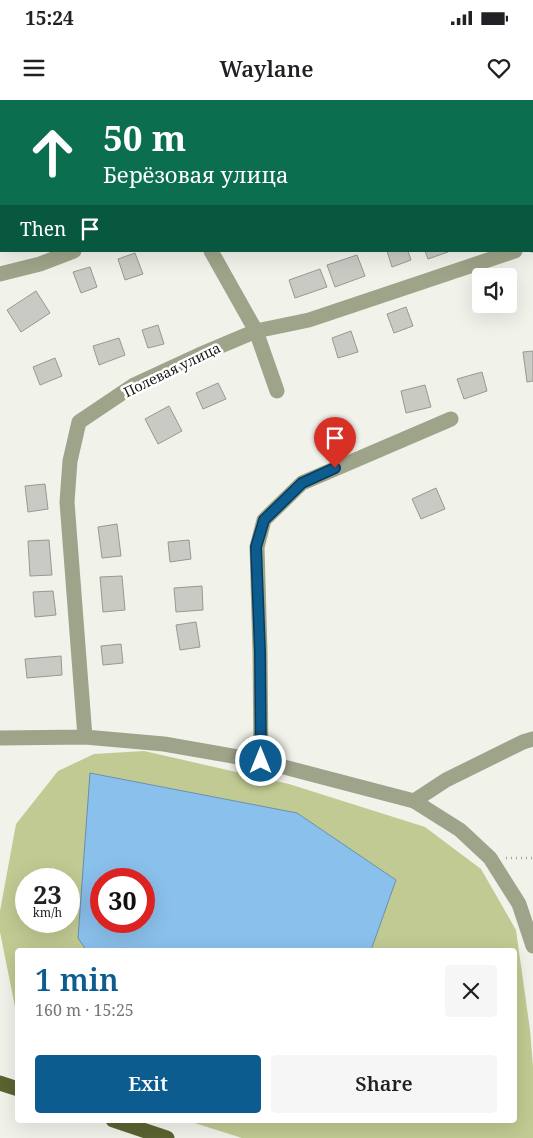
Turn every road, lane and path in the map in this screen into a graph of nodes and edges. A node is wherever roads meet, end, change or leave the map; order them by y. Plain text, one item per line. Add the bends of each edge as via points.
1 (71, 252) edge
2 (213, 252) edge
3 (512, 252) edge
4 (0, 274) edge
5 (256, 331) junction
6 (277, 391) dead end
7 (451, 419) dead end
8 (85, 737) junction
9 (533, 739) edge
10 (1, 740) edge
11 (261, 761) junction
12 (414, 801) junction
13 (490, 858) junction
14 (533, 858) edge
15 (533, 946) edge
16 (0, 1083) edge
17 (15, 1087) edge
18 (121, 1123) edge
19 (167, 1138) edge

1 - 4 street
2 - 5 street
3 - 5 street, Полевая улица via 309,320
5 - 6 street
5 - 8 street, Полевая улица via 134,386 79,422 70,461 67,502
7 - 11 street via 302,483 264,520 256,547
8 - 10 street
8 - 11 street via 164,744
9 - 12 street via 446,780
11 - 12 street
12 - 13 street via 460,830
13 - 14 path
13 - 15 street via 519,904
16 - 17 main road
18 - 19 main road

